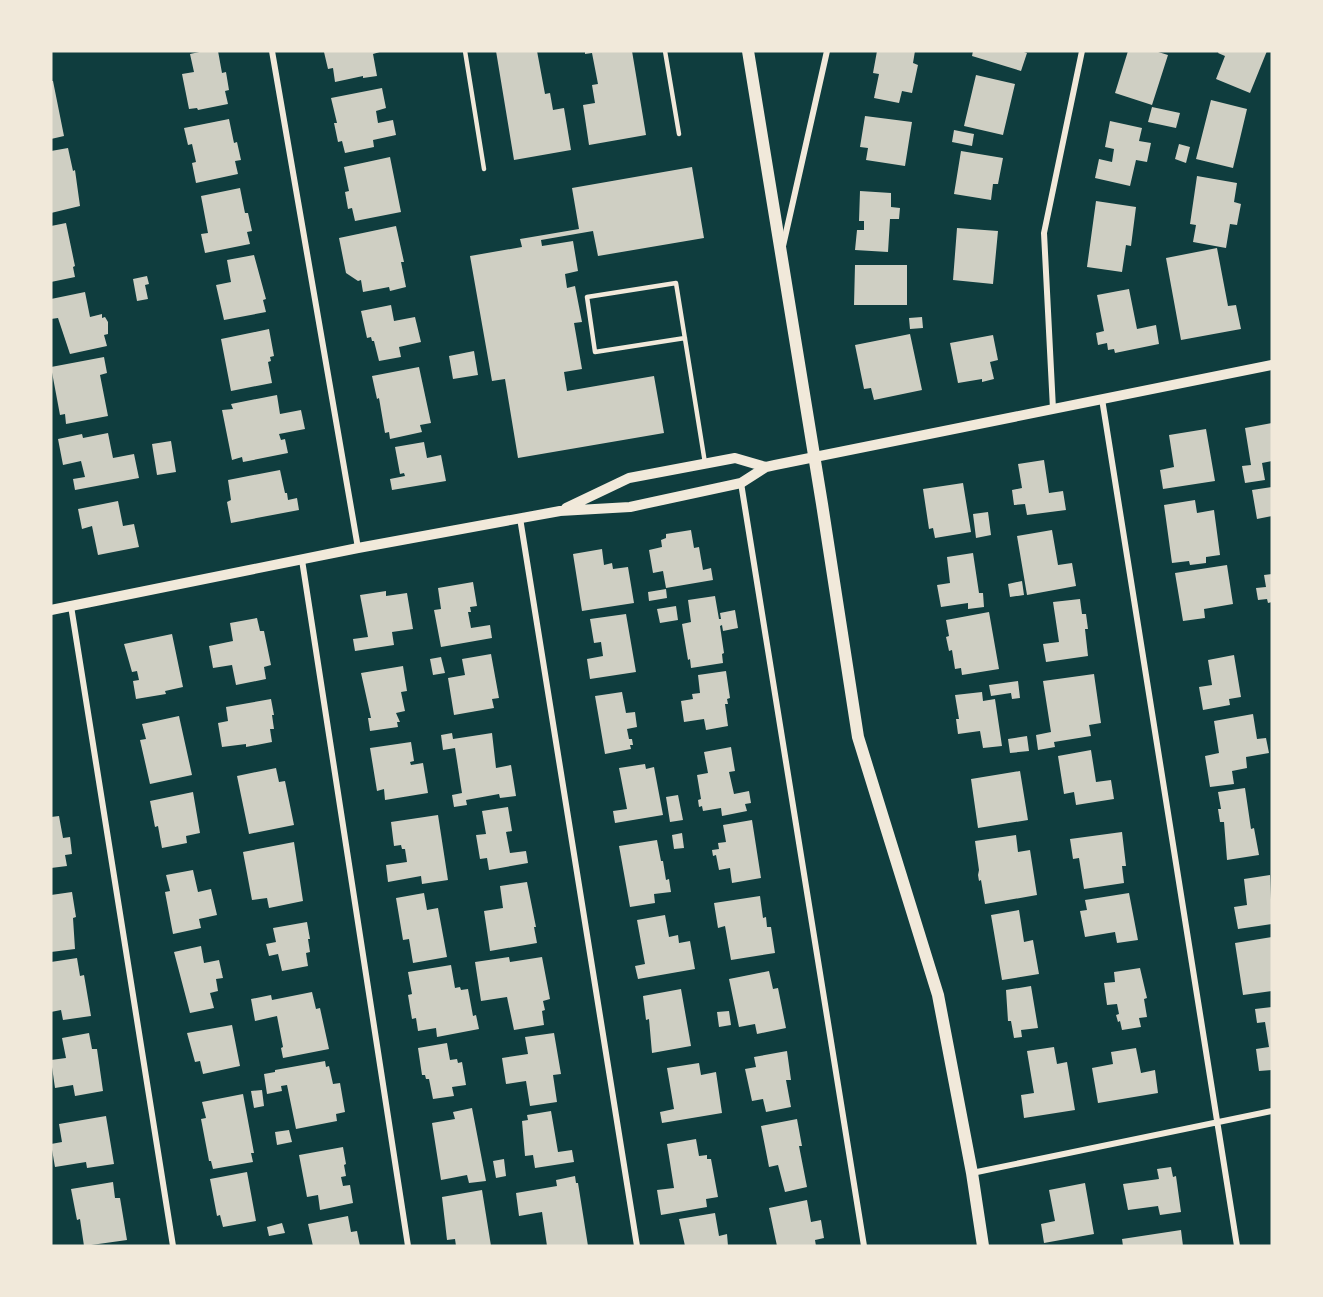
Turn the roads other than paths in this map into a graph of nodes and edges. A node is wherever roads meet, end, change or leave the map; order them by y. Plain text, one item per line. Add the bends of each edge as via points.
1 (272, 51) edge
2 (465, 51) edge
3 (665, 51) edge
4 (748, 51) edge
5 (826, 51) edge
6 (1082, 51) edge
7 (679, 134) dead end
8 (484, 169) dead end
9 (782, 252) junction
10 (685, 338) junction
11 (1272, 365) edge
12 (1102, 399) junction
13 (1053, 409) junction
14 (815, 456) junction
15 (705, 463) junction
16 (766, 467) junction
17 (741, 483) junction
18 (560, 511) junction
19 (520, 518) junction
20 (358, 548) junction
21 (302, 560) junction
22 (71, 606) junction
23 (51, 610) edge
24 (1272, 1111) edge
25 (1218, 1123) junction
26 (972, 1173) junction
27 (173, 1246) edge
28 (408, 1246) edge
29 (638, 1246) edge
30 (864, 1246) edge
31 (983, 1246) edge
32 (1237, 1246) edge

1 - 20 street
2 - 8 lane
3 - 7 lane
4 - 9 main road
5 - 9 street
6 - 13 street via 1044,233
9 - 14 main road
10 - 10 lane via 595,352 587,297 676,283
10 - 15 lane
11 - 12 street
12 - 13 street
12 - 25 street
13 - 14 street
14 - 16 street
14 - 26 main road via 858,737 939,995
15 - 16 street via 735,459
15 - 18 street via 629,478
16 - 17 street
17 - 18 street via 630,507
17 - 30 street
18 - 19 street
19 - 20 street
19 - 29 street
20 - 21 street
21 - 22 street
21 - 28 street
22 - 23 street
22 - 27 street
24 - 25 street
25 - 26 street
25 - 32 street
26 - 31 main road

